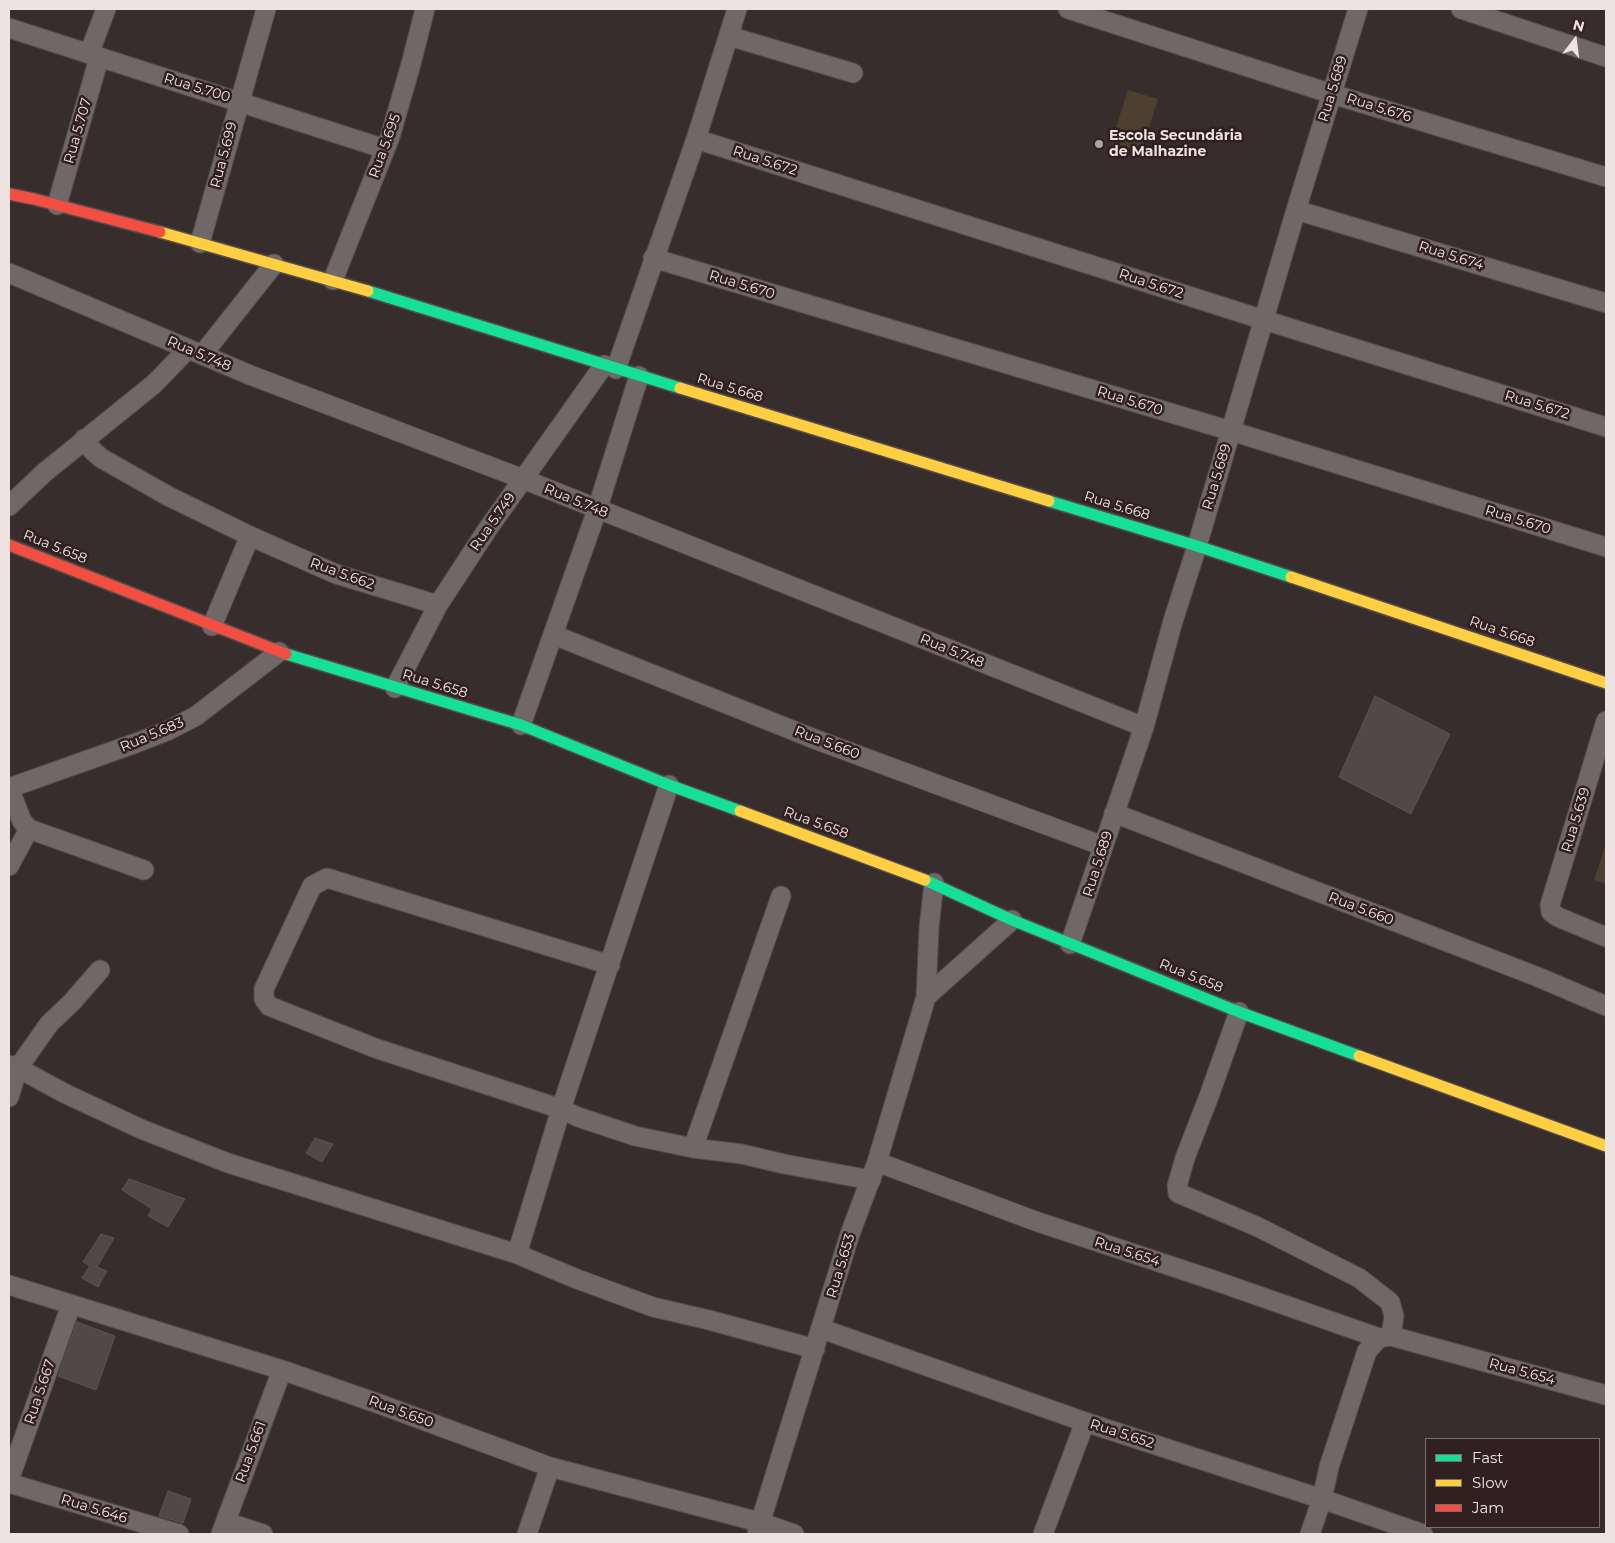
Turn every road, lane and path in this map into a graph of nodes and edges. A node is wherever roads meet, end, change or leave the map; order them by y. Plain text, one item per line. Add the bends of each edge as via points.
1 (106, 9) edge
2 (266, 9) edge
3 (424, 9) edge
4 (736, 9) edge
5 (1068, 9) edge
6 (1358, 9) edge
7 (1461, 9) edge
8 (9, 28) edge
9 (729, 36) junction
10 (94, 56) junction
11 (1606, 57) edge
12 (853, 73) dead end
13 (1332, 94) junction
14 (239, 102) junction
15 (696, 139) junction
16 (385, 149) junction
17 (1606, 177) edge
18 (9, 194) edge
19 (57, 205) junction
20 (1296, 210) junction
21 (200, 243) junction
22 (654, 258) junction
23 (274, 264) junction
24 (9, 273) edge
25 (333, 280) junction
26 (1606, 303) edge
27 (1264, 320) junction
28 (195, 352) junction
29 (610, 367) junction
30 (639, 376) junction
31 (1606, 427) edge
32 (1231, 430) junction
33 (84, 439) junction
34 (523, 479) junction
35 (9, 506) edge
36 (597, 510) junction
37 (250, 536) junction
38 (9, 545) edge
39 (1197, 546) junction
40 (1606, 547) edge
41 (438, 605) junction
42 (212, 626) junction
43 (554, 635) junction
44 (279, 652) junction
45 (1606, 683) edge
46 (394, 688) junction
47 (1606, 721) edge
48 (521, 725) junction
49 (1144, 727) junction
50 (669, 785) junction
51 (9, 788) edge
52 (1114, 813) junction
53 (29, 829) junction
54 (1103, 846) junction
55 (9, 866) edge
56 (144, 870) dead end
57 (934, 883) junction
58 (782, 896) dead end
59 (1012, 920) junction
60 (1606, 937) edge
61 (1070, 944) junction
62 (610, 965) junction
63 (100, 970) dead end
64 (926, 997) junction
65 (1606, 1006) edge
66 (1239, 1012) junction
67 (14, 1066) edge
68 (9, 1097) edge
69 (561, 1109) junction
70 (1606, 1146) edge
71 (693, 1148) junction
72 (877, 1162) junction
73 (871, 1180) junction
74 (518, 1254) junction
75 (9, 1285) edge
76 (71, 1305) junction
77 (822, 1329) junction
78 (1379, 1342) junction
79 (814, 1349) junction
80 (282, 1370) junction
81 (1606, 1395) edge
82 (1085, 1422) junction
83 (13, 1455) edge
84 (550, 1468) junction
85 (9, 1481) edge
86 (1322, 1499) junction
87 (224, 1528) edge
88 (758, 1528) edge
89 (179, 1534) edge
90 (263, 1534) edge
91 (527, 1534) edge
92 (794, 1534) edge
93 (1043, 1534) edge
94 (1310, 1534) edge
95 (1423, 1534) edge

1 - 10 street, Rua 5.707
2 - 14 street, Rua 5.699
3 - 16 street, Rua 5.695
4 - 9 street, Rua 5.749
5 - 13 street, Rua 5.676
6 - 13 street, Rua 5.689
7 - 11 street
8 - 10 street, Rua 5.700
9 - 12 street
9 - 15 street, Rua 5.749
10 - 14 street, Rua 5.700
10 - 19 street, Rua 5.707
13 - 17 street, Rua 5.676
13 - 20 street, Rua 5.689
14 - 16 street, Rua 5.700
14 - 21 street, Rua 5.699
15 - 22 street, Rua 5.749
15 - 27 street, Rua 5.672
16 - 25 street, Rua 5.695
18 - 19 street
19 - 21 street
20 - 26 street, Rua 5.674
20 - 27 street, Rua 5.689
21 - 23 street
22 - 29 street, Rua 5.749
22 - 32 street, Rua 5.670
23 - 25 street
23 - 28 street
24 - 28 street, Rua 5.748
25 - 29 street
27 - 31 street, Rua 5.672
27 - 32 street, Rua 5.689
28 - 33 street
28 - 34 street, Rua 5.748 via 250,376
29 - 30 street, Rua 5.668
29 - 34 street, Rua 5.749
30 - 36 street
30 - 39 street, Rua 5.668
32 - 39 street, Rua 5.689
32 - 40 street, Rua 5.670
33 - 35 street
33 - 37 street, Rua 5.662 via 101,458 168,496
34 - 36 street, Rua 5.748
34 - 41 street, Rua 5.749
36 - 43 street
36 - 49 street, Rua 5.748
37 - 41 street, Rua 5.662 via 336,574
37 - 42 street
38 - 42 street, Rua 5.658
39 - 45 street, Rua 5.668
39 - 49 street, Rua 5.689
41 - 46 street, Rua 5.749
42 - 44 street, Rua 5.658
43 - 48 street
43 - 54 street, Rua 5.660 via 818,740
44 - 46 street, Rua 5.658
44 - 51 street, Rua 5.683 via 196,716 167,731
46 - 48 street, Rua 5.658
47 - 60 street, Rua 5.639 via 1550,905 1551,912 1558,917
48 - 50 street, Rua 5.658
49 - 52 street, Rua 5.689
50 - 57 street, Rua 5.658
50 - 62 street
51 - 53 street via 22,821
52 - 54 street, Rua 5.689
52 - 65 street, Rua 5.660
53 - 55 street
53 - 56 street
54 - 61 street, Rua 5.689
57 - 59 street, Rua 5.658
57 - 64 street, Rua 5.653
58 - 71 street
59 - 61 street, Rua 5.658
59 - 64 street
61 - 66 street, Rua 5.658
62 - 69 street
62 - 69 street via 327,878 312,886 264,989 264,999 270,1006 375,1048
63 - 67 street
64 - 72 street, Rua 5.653
66 - 70 street, Rua 5.658
66 - 78 street via 1185,1158 1178,1193 1258,1226 1359,1278 1390,1302 1394,1316
67 - 68 street
67 - 74 street via 141,1129 228,1163
69 - 71 street via 635,1136
69 - 74 street
71 - 73 street via 742,1154
72 - 73 street, Rua 5.653
72 - 78 street, Rua 5.654
73 - 77 street, Rua 5.653 via 850,1234
74 - 79 street via 653,1307
75 - 76 street, Rua 5.650
76 - 80 street, Rua 5.650
76 - 83 street, Rua 5.667
77 - 79 street, Rua 5.653
77 - 82 street, Rua 5.652
78 - 81 street, Rua 5.654
78 - 86 street via 1329,1467
79 - 88 street, Rua 5.653
80 - 84 street, Rua 5.650
80 - 87 street, Rua 5.661
82 - 86 street, Rua 5.652
82 - 93 street
83 - 85 street, Rua 5.667
84 - 88 street, Rua 5.650
84 - 91 street
85 - 89 street, Rua 5.646
86 - 94 street
86 - 95 street, Rua 5.652
87 - 90 street
88 - 92 street, Rua 5.650

